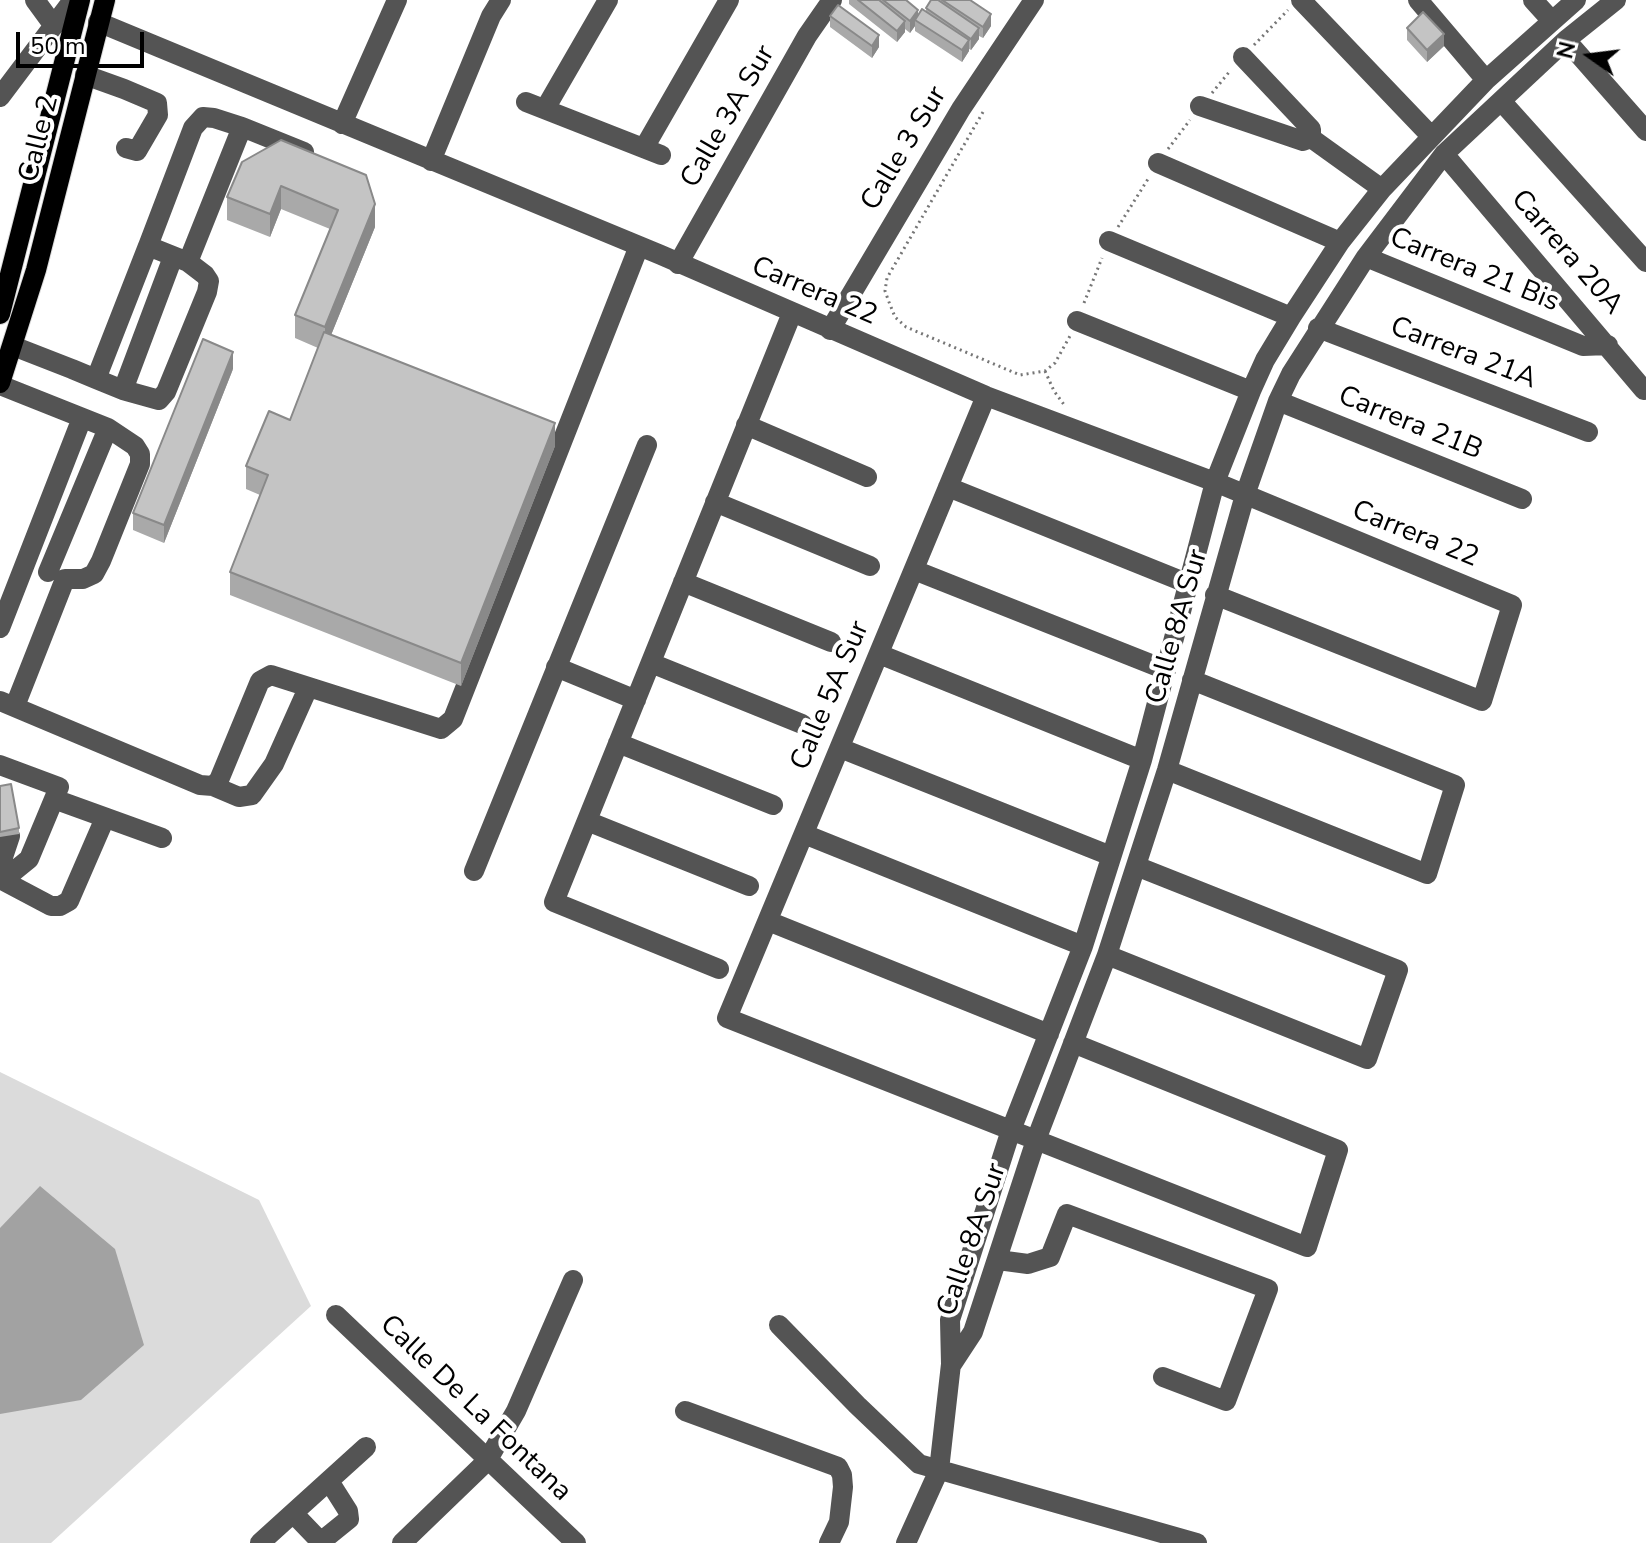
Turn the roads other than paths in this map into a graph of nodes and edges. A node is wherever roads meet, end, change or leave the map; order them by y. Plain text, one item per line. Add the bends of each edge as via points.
1 (35, 0) edge
2 (73, 0) edge
3 (80, 0) edge
4 (105, 0) edge
5 (397, 0) edge
6 (501, 0) edge
7 (608, 0) edge
8 (729, 0) edge
9 (832, 0) edge
10 (1034, 0) edge
11 (1301, 0) edge
12 (1418, 0) edge
13 (1533, 0) edge
14 (1576, 0) edge
15 (1616, 0) edge
16 (1552, 21) junction
17 (98, 22) junction
18 (54, 26) junction
19 (1566, 40) junction
20 (1243, 57) dead end
21 (85, 75) junction
22 (1486, 80) junction
23 (0, 97) edge
24 (526, 102) dead end
25 (1502, 102) junction
26 (1200, 106) dead end
27 (545, 109) junction
28 (342, 124) junction
29 (242, 127) junction
30 (1646, 131) edge
31 (1431, 136) junction
32 (1311, 138) junction
33 (126, 148) dead end
34 (1444, 154) junction
35 (327, 161) edge
36 (431, 161) junction
37 (1158, 163) dead end
38 (1382, 189) junction
39 (1109, 241) dead end
40 (1340, 242) junction
41 (148, 246) junction
42 (639, 246) junction
43 (1366, 257) junction
44 (181, 260) junction
45 (1646, 262) edge
46 (678, 264) junction
47 (792, 313) junction
48 (0, 314) edge
49 (1291, 317) junction
50 (1077, 321) dead end
51 (1318, 328) junction
52 (830, 330) junction
53 (1608, 345) junction
54 (13, 346) junction
55 (96, 379) junction
56 (0, 384) edge
57 (123, 390) junction
58 (1644, 390) dead end
59 (1251, 391) junction
60 (986, 396) junction
61 (1278, 401) junction
62 (82, 418) junction
63 (746, 425) junction
64 (108, 428) junction
65 (1588, 432) dead end
66 (647, 445) dead end
67 (867, 477) dead end
68 (1215, 482) junction
69 (948, 487) junction
70 (1245, 495) junction
71 (1522, 499) dead end
72 (715, 502) junction
73 (26, 563) junction
74 (870, 566) dead end
75 (914, 570) junction
76 (57, 576) junction
77 (683, 582) junction
78 (1189, 584) junction
79 (1215, 595) junction
80 (0, 628) edge
81 (831, 642) dead end
82 (879, 654) junction
83 (651, 663) junction
84 (556, 667) junction
85 (1166, 670) junction
86 (1192, 680) junction
87 (308, 688) junction
88 (636, 700) junction
89 (7, 704) edge
90 (802, 724) dead end
91 (618, 743) junction
92 (840, 748) junction
93 (1142, 760) junction
94 (4, 767) edge
95 (1167, 770) junction
96 (213, 786) junction
97 (2, 792) edge
98 (54, 799) junction
99 (773, 805) dead end
100 (105, 818) junction
101 (587, 821) junction
102 (804, 834) junction
103 (10, 836) edge
104 (162, 838) dead end
105 (1111, 856) junction
106 (0, 866) edge
107 (1136, 866) junction
108 (474, 871) dead end
109 (0, 878) edge
110 (749, 886) dead end
111 (768, 921) junction
112 (1083, 946) junction
113 (1107, 955) junction
114 (719, 969) dead end
115 (1049, 1034) junction
116 (1073, 1043) junction
117 (1011, 1130) junction
118 (1036, 1140) junction
119 (998, 1260) junction
120 (573, 1280) dead end
121 (336, 1315) dead end
122 (779, 1325) dead end
123 (951, 1364) junction
124 (1163, 1377) dead end
125 (685, 1411) dead end
126 (366, 1447) dead end
127 (487, 1461) junction
128 (939, 1470) junction
129 (329, 1481) junction
130 (293, 1513) junction
131 (321, 1542) edge
132 (260, 1543) edge
133 (402, 1543) edge
134 (576, 1543) edge
135 (829, 1543) edge
136 (906, 1543) edge
137 (1197, 1543) edge

1 - 18 street
2 - 18 street
3 - 48 main road, Calle 2
4 - 17 main road, Calle 2
5 - 28 street
6 - 36 street
7 - 27 street
8 - 27 street via 652,152
9 - 46 street, Calle 3A Sur
10 - 52 street, Calle 3 Sur via 961,109
11 - 31 street
12 - 22 street
13 - 16 street
14 - 16 street, Calle 8A Sur
15 - 19 street, Calle 8A Sur
16 - 22 street, Calle 8A Sur
17 - 21 main road, Calle 2
17 - 28 street, Carrera 22
18 - 23 street
19 - 25 street, Calle 8A Sur
19 - 30 street
20 - 32 street via 1311,129
21 - 33 street via 157,103 158,115 137,151
21 - 54 main road, Calle 2
22 - 31 street, Calle 8A Sur
24 - 27 street
25 - 34 street, Calle 8A Sur
25 - 45 street
26 - 32 street via 1303,141
28 - 36 street, Carrera 22
29 - 35 street
29 - 41 street via 203,117 193,128
29 - 44 street
31 - 38 street, Calle 8A Sur
32 - 38 street
34 - 43 street, Calle 8A Sur
34 - 53 street, Carrera 20A
36 - 42 street, Carrera 22
37 - 40 street
38 - 40 street, Calle 8A Sur
39 - 49 street
40 - 49 street, Calle 8A Sur
41 - 44 street
41 - 55 street
42 - 46 street, Carrera 22
42 - 87 street via 453,719 441,729
43 - 51 street, Calle 8A Sur
43 - 53 street, Carrera 21 Bis via 1583,346
44 - 57 street
44 - 57 street via 209,281 166,392 152,400
46 - 47 street, Carrera 22
47 - 52 street, Carrera 22
47 - 63 street
49 - 59 street, Calle 8A Sur
50 - 59 street
51 - 61 street, Calle 8A Sur
51 - 65 street, Carrera 21A
52 - 60 street, Carrera 22
53 - 58 street, Carrera 20A
54 - 55 street
54 - 56 main road, Calle 2
55 - 57 street
56 - 62 street
59 - 68 street, Calle 8A Sur
60 - 68 street, Carrera 22
60 - 69 street, Calle 5A Sur
61 - 70 street, Calle 8A Sur
61 - 71 street, Carrera 21B
62 - 64 street
62 - 73 street
63 - 67 street
63 - 72 street
64 - 76 street
64 - 76 street via 135,446 140,464 94,574 83,579
66 - 84 street
68 - 70 street, Carrera 22
68 - 78 street, Calle 8A Sur
69 - 75 street, Calle 5A Sur
69 - 78 street
70 - 79 street, Calle 8A Sur
70 - 79 street, Carrera 22 via 1512,605 1482,701
72 - 74 street
72 - 77 street
73 - 76 street
73 - 80 street
75 - 82 street, Calle 5A Sur
75 - 85 street
76 - 89 street
77 - 81 street
77 - 83 street
78 - 85 street, Calle 8A Sur
79 - 86 street, Calle 8A Sur
82 - 92 street, Calle 5A Sur
82 - 93 street
83 - 88 street
83 - 90 street
84 - 88 street
84 - 108 street
85 - 93 street, Calle 8A Sur
86 - 95 street, Calle 8A Sur
86 - 95 street via 1455,785 1427,874
87 - 96 street via 274,764 252,795 239,797
87 - 96 street via 271,675 260,681
88 - 91 street
89 - 96 street
91 - 99 street
91 - 101 street
92 - 102 street, Calle 5A Sur
92 - 105 street
93 - 105 street, Calle 8A Sur
94 - 97 street
94 - 98 street via 59,787
95 - 107 street, Calle 8A Sur
98 - 100 street
98 - 109 street via 29,859
100 - 104 street
100 - 109 street via 69,901 51,906
101 - 110 street
101 - 114 street via 554,902
102 - 111 street, Calle 5A Sur
102 - 112 street
103 - 106 street
105 - 112 street, Calle 8A Sur
107 - 113 street, Calle 8A Sur
107 - 113 street via 1398,970 1367,1059
111 - 115 street
111 - 117 street, Calle 5A Sur via 727,1018
112 - 115 street, Calle 8A Sur
113 - 116 street, Calle 8A Sur
115 - 117 street, Calle 8A Sur
116 - 118 street, Calle 8A Sur
116 - 118 street via 1338,1150 1307,1247
117 - 118 street
117 - 123 street, Calle 8A Sur via 950,1320
118 - 119 street, Calle 8A Sur
119 - 123 street, Calle 8A Sur via 973,1332
119 - 124 street via 1028,1264 1050,1257 1067,1214 1268,1289 1226,1401
120 - 127 street via 516,1411
121 - 127 street, Calle De La Fontana
122 - 128 street via 919,1464
123 - 128 street, Calle 8A Sur
125 - 135 street via 838,1467 839,1522
126 - 129 street
127 - 133 street
127 - 134 street, Calle De La Fontana
128 - 136 street, Calle 8A Sur
128 - 137 street
129 - 130 street
129 - 131 street via 349,1519
130 - 131 street
130 - 132 street

